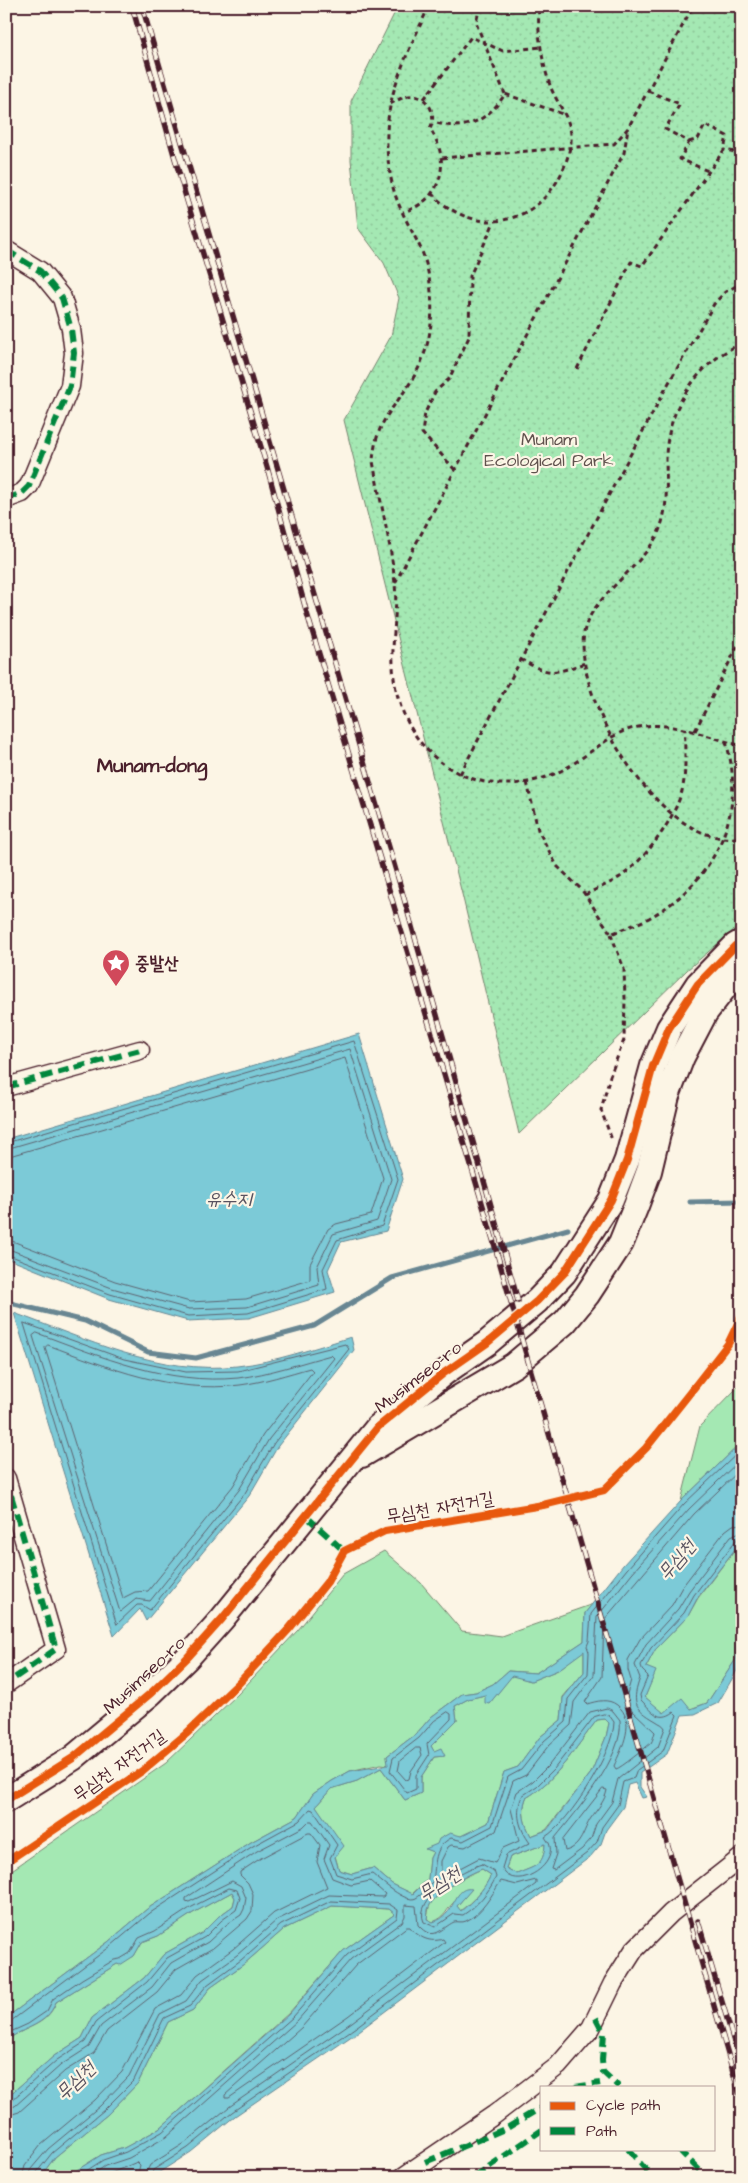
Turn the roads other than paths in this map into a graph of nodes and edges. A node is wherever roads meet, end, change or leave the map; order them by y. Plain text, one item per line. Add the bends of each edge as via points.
1 (6, 250) edge
2 (6, 499) edge
3 (742, 942) edge
4 (742, 965) edge
5 (140, 1050) dead end
6 (6, 1087) edge
7 (354, 1459) junction
8 (6, 1478) edge
9 (6, 1684) edge
10 (6, 1800) edge
11 (742, 1857) edge
12 (403, 2177) edge

1 - 2 street via 40,271 62,298 74,353 70,386 29,486 22,493
3 - 7 street, Musimseo-ro via 698,984 669,1028 653,1066 627,1160 610,1200 564,1273 501,1331 378,1427
4 - 7 street, Musimseo-ro via 705,1013 682,1057 667,1096 649,1171 636,1206 621,1243 587,1295 565,1322 514,1365
5 - 6 street
7 - 10 street, Musimseo-ro via 187,1658 151,1693 73,1758
8 - 9 street via 56,1649
11 - 12 street via 672,1913 634,1950 591,2028 558,2066 494,2115

